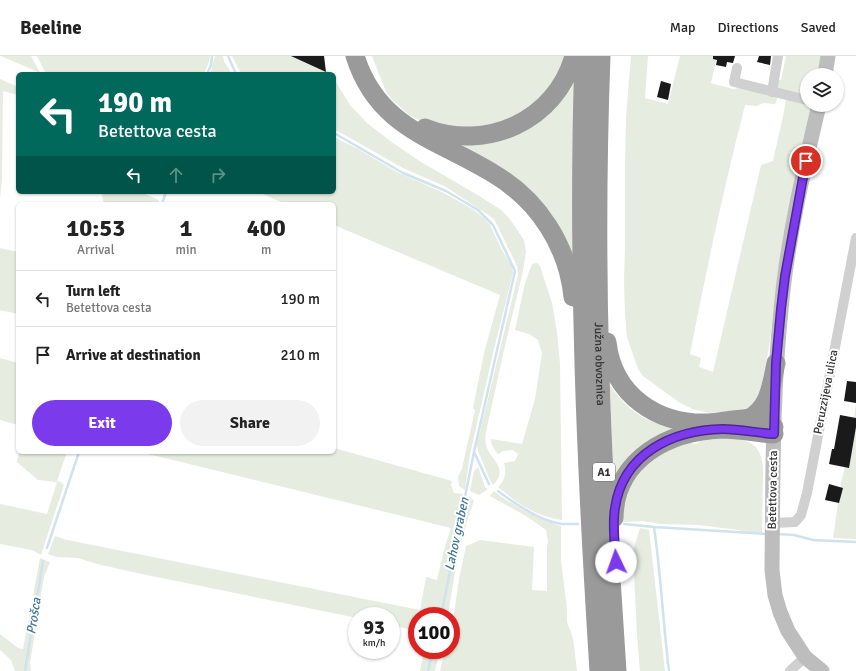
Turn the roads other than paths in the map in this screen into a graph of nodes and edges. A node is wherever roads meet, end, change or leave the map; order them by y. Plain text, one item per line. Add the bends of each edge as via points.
1 (355, 56) edge
2 (363, 56) edge
3 (574, 56) edge
4 (584, 56) edge
5 (601, 56) edge
6 (778, 56) edge
7 (828, 56) edge
8 (737, 68) dead end
9 (826, 68) edge
10 (772, 92) junction
11 (800, 98) edge
12 (816, 112) edge
13 (856, 238) edge
14 (598, 272) junction
15 (776, 363) junction
16 (583, 365) junction
17 (748, 419) junction
18 (774, 430) junction
19 (773, 531) junction
20 (805, 657) junction
21 (599, 671) edge
22 (618, 671) edge
23 (624, 671) edge
24 (790, 671) edge
25 (822, 671) edge

1 - 16 highway via 371,92 398,120 422,136 495,174 519,192 543,218 560,247 571,280 576,343
2 - 3 highway via 377,88 406,117 436,132 466,136 503,131 533,115 558,89
4 - 16 highway, Južna obvoznica / A1
5 - 14 highway, Južna obvoznica / A1
6 - 10 street
7 - 9 street
8 - 10 street via 734,82
10 - 11 street
12 - 15 street, Betettova cesta via 785,276
13 - 19 street, Peruzzijeva ulica via 827,395 801,515 795,522
14 - 17 highway via 606,305 609,353 618,378 633,397 652,411 674,420 709,423
14 - 22 highway, Južna obvoznica / A1 via 603,455
15 - 17 highway via 765,405
15 - 18 street, Betettova cesta
16 - 21 highway, Južna obvoznica / A1
17 - 18 highway via 765,420
18 - 19 street, Betettova cesta
18 - 23 highway via 723,429 692,433 659,444 629,471 619,492 614,515
19 - 20 street, Betettova cesta via 772,570 775,595 788,631
20 - 24 street
20 - 25 street, Betettova cesta

